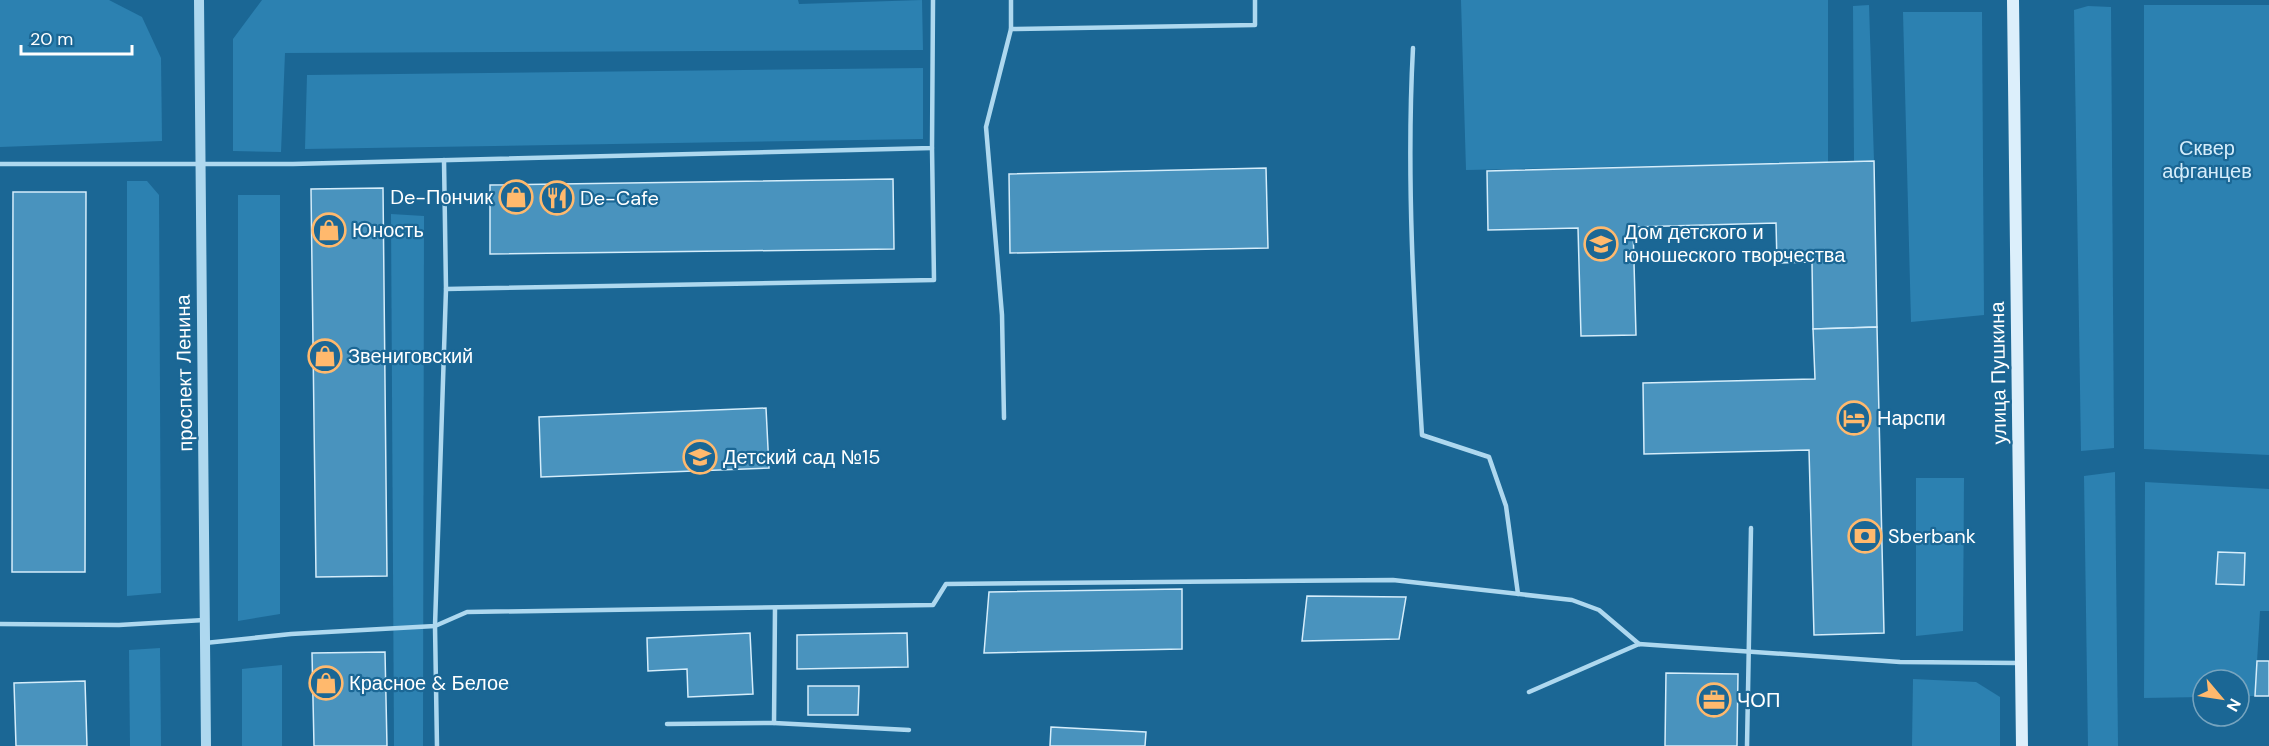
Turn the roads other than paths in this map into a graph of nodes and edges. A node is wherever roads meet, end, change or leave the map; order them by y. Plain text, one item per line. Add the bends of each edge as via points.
1 (199, 0) edge
2 (933, 0) edge
3 (1011, 0) edge
4 (1255, 0) edge
5 (2013, 0) edge
6 (1011, 29) junction
7 (1413, 48) dead end
8 (932, 148) junction
9 (444, 160) junction
10 (0, 164) edge
11 (200, 165) junction
12 (446, 289) junction
13 (1004, 418) dead end
14 (1751, 528) dead end
15 (1518, 594) junction
16 (775, 608) junction
17 (204, 620) junction
18 (0, 624) edge
19 (435, 626) junction
20 (205, 643) junction
21 (1639, 644) junction
22 (1748, 651) junction
23 (2021, 663) junction
24 (1529, 692) dead end
25 (774, 723) junction
26 (667, 724) dead end
27 (909, 730) dead end
28 (206, 746) edge
29 (436, 746) edge
30 (1747, 746) edge
31 (2022, 746) edge

1 - 11 street, проспект Ленина
2 - 8 lane
3 - 6 lane
4 - 6 lane via 1255,25
5 - 23 main road, улица Пушкина
6 - 13 lane via 986,127 1002,315
7 - 15 lane via 1410,98 1414,311 1422,435 1489,457 1506,506
8 - 9 lane
8 - 12 lane via 934,280
9 - 11 lane
9 - 12 lane
10 - 11 lane
11 - 17 street, проспект Ленина
12 - 19 lane
14 - 22 lane
15 - 16 lane via 1393,580 946,584 933,605
15 - 21 lane via 1572,600 1599,610
16 - 19 lane via 467,612
16 - 25 lane
17 - 18 lane via 119,625
17 - 20 street, проспект Ленина
19 - 20 lane
19 - 29 lane
20 - 28 street, проспект Ленина
21 - 22 lane
21 - 24 lane
22 - 23 lane via 1900,662
22 - 30 lane
23 - 31 main road, улица Пушкина
25 - 26 lane
25 - 27 lane

